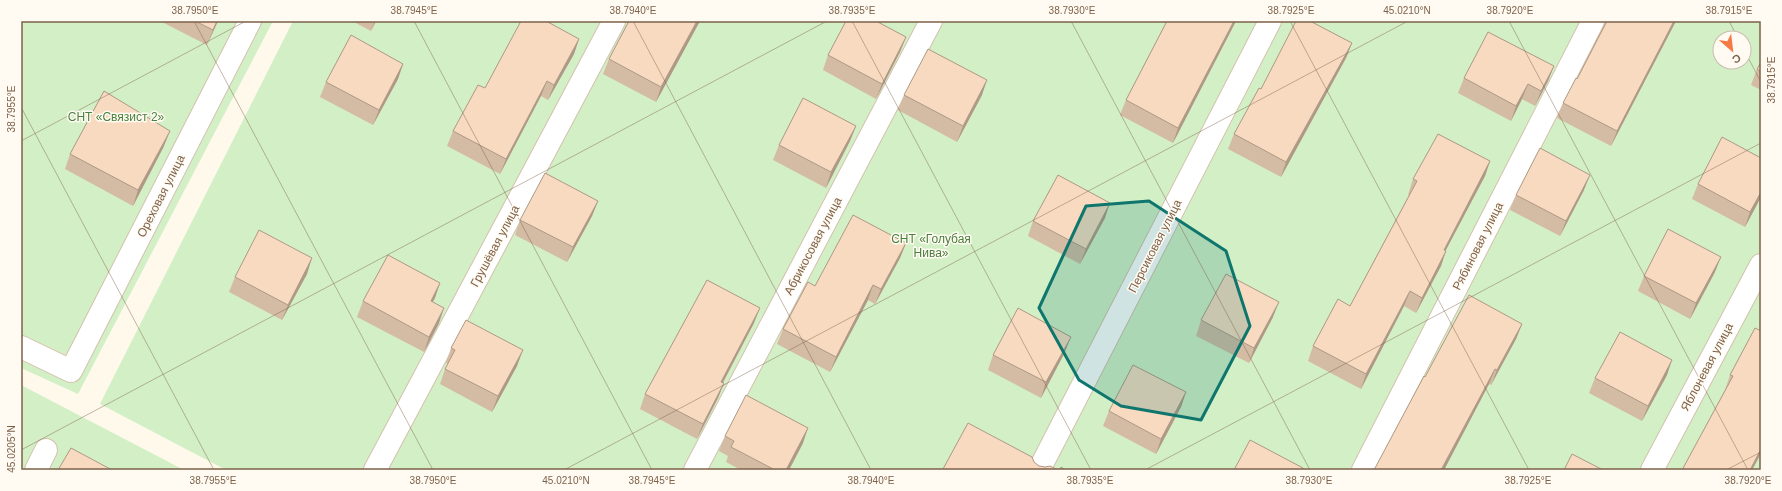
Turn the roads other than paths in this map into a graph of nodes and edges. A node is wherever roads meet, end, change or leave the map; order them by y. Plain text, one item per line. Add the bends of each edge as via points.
1 (250, 21) edge
2 (614, 21) edge
3 (931, 21) edge
4 (1270, 21) edge
5 (1593, 21) edge
6 (1761, 265) edge
7 (21, 347) edge
8 (46, 450) dead end
9 (36, 470) edge
10 (375, 470) edge
11 (695, 470) edge
12 (1039, 470) edge
13 (1363, 470) edge
14 (1652, 470) edge

1 - 7 street, Ореховая улица via 71,371
2 - 10 street, Грушёвая улица
3 - 11 street, Абрикосовая улица
4 - 12 street, Персиковая улица
5 - 13 street, Рябиновая улица
6 - 14 street, Яблоневая улица
8 - 9 street

